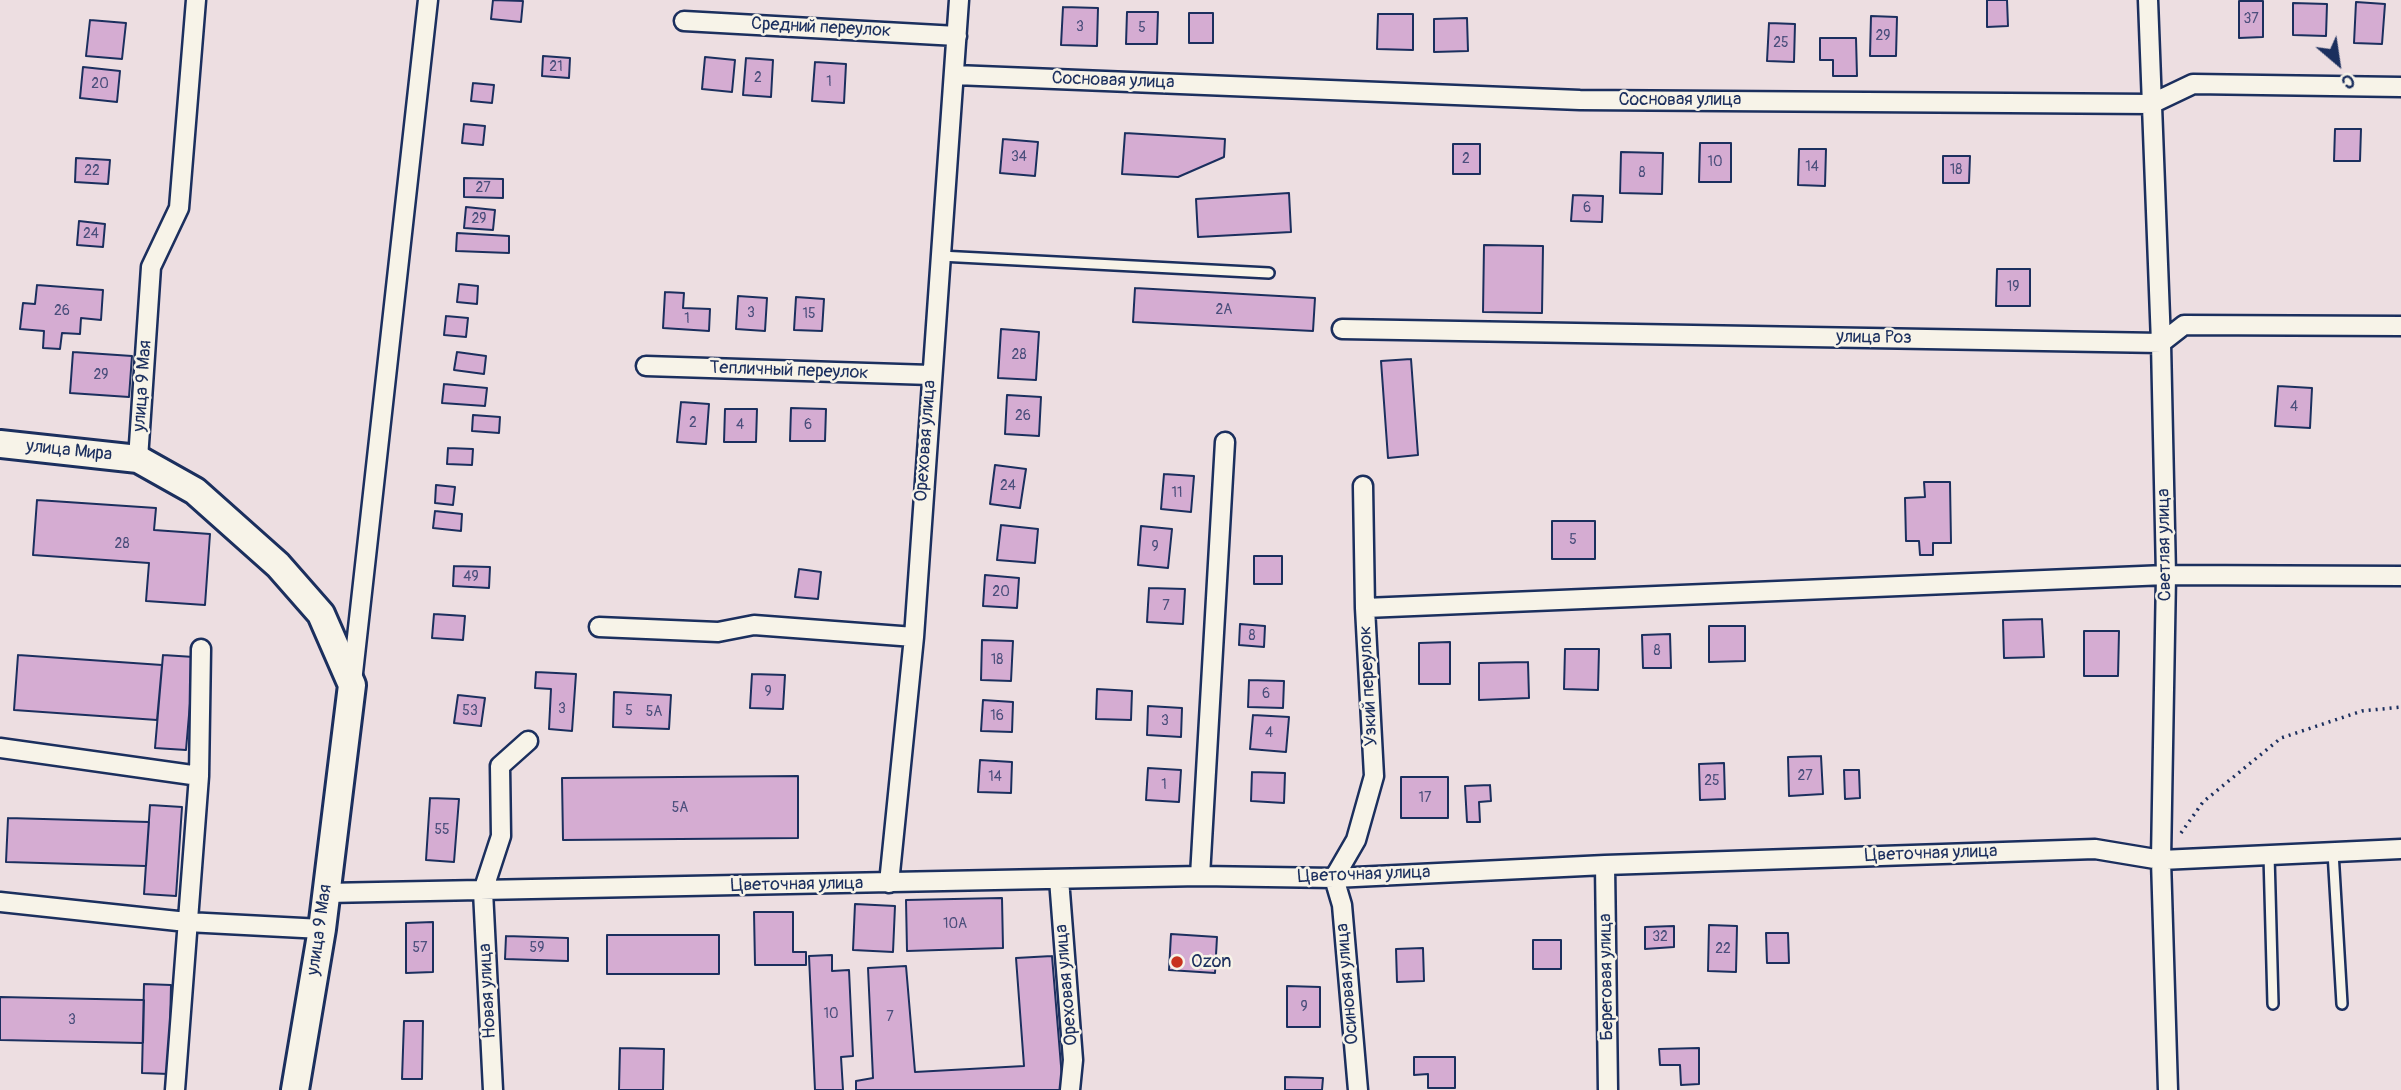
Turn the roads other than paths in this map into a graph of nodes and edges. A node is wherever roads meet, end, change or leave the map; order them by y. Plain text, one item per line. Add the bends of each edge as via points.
1 (196, 0) edge
2 (428, 0) edge
3 (959, 0) edge
4 (2148, 0) edge
5 (684, 21) dead end
6 (957, 36) junction
7 (955, 75) junction
8 (2401, 87) edge
9 (2151, 104) junction
10 (940, 256) junction
11 (1269, 273) dead end
12 (2401, 326) edge
13 (1342, 329) dead end
14 (2161, 343) junction
15 (646, 366) dead end
16 (931, 375) junction
17 (1225, 442) dead end
18 (0, 444) edge
19 (138, 459) junction
20 (1363, 486) dead end
21 (2166, 575) junction
22 (2401, 576) edge
23 (1365, 608) junction
24 (599, 627) dead end
25 (914, 637) junction
26 (201, 649) dead end
27 (352, 685) junction
28 (528, 741) dead end
29 (0, 748) edge
30 (199, 776) junction
31 (2401, 849) edge
32 (2333, 852) junction
33 (2269, 855) junction
34 (2161, 860) junction
35 (1605, 865) junction
36 (1200, 876) junction
37 (1334, 878) junction
38 (1059, 879) junction
39 (889, 883) junction
40 (483, 891) junction
41 (326, 893) junction
42 (0, 902) edge
43 (187, 922) junction
44 (322, 929) junction
45 (2273, 1004) dead end
46 (2342, 1004) dead end
47 (175, 1090) edge
48 (295, 1090) edge
49 (493, 1090) edge
50 (1070, 1090) edge
51 (1357, 1090) edge
52 (1608, 1090) edge
53 (2168, 1090) edge

1 - 19 street, улица 9 Мая via 179,208 150,267
2 - 27 street, улица 9 Мая
3 - 6 street, Ореховая улица
4 - 9 street, Светлая улица
5 - 6 street, Средний переулок
6 - 7 street, Ореховая улица
7 - 9 street, Сосновая улица via 1580,100
7 - 10 street, Ореховая улица
8 - 9 street, Сосновая улица via 2193,84
9 - 14 street, Светлая улица
10 - 11 lane
10 - 16 street, Ореховая улица
12 - 14 street via 2184,325
13 - 14 street, улица Роз
14 - 21 street, Светлая улица
15 - 16 street, Тепличный переулок
16 - 25 street, Ореховая улица
17 - 36 street
18 - 19 street, улица Мира
19 - 27 street via 195,491 278,565 321,614
20 - 23 street, Узкий переулок
21 - 22 street
21 - 23 street
21 - 34 street, Светлая улица
23 - 37 street, Узкий переулок via 1374,776 1356,840
24 - 25 street via 718,632 754,625
25 - 39 street, Ореховая улица
26 - 30 street
27 - 41 street, улица 9 Мая
28 - 40 street via 500,766 501,836
29 - 30 street
30 - 43 street
31 - 32 street, Цветочная улица
32 - 33 street, Цветочная улица
32 - 46 lane
33 - 34 street, Цветочная улица
33 - 45 lane
34 - 35 street, Цветочная улица via 2095,849
34 - 53 street, Светлая улица
35 - 37 street, Цветочная улица
35 - 52 street, Береговая улица
36 - 37 street, Цветочная улица
36 - 38 street, Цветочная улица
37 - 51 street, Осиновая улица via 1342,905
38 - 39 street, Цветочная улица
38 - 50 street, Ореховая улица via 1073,1060
39 - 40 street, Цветочная улица
40 - 41 street, Цветочная улица
40 - 49 street, Новая улица
41 - 44 street, улица 9 Мая
42 - 43 street
43 - 44 street
43 - 47 street
44 - 48 street, улица 9 Мая

